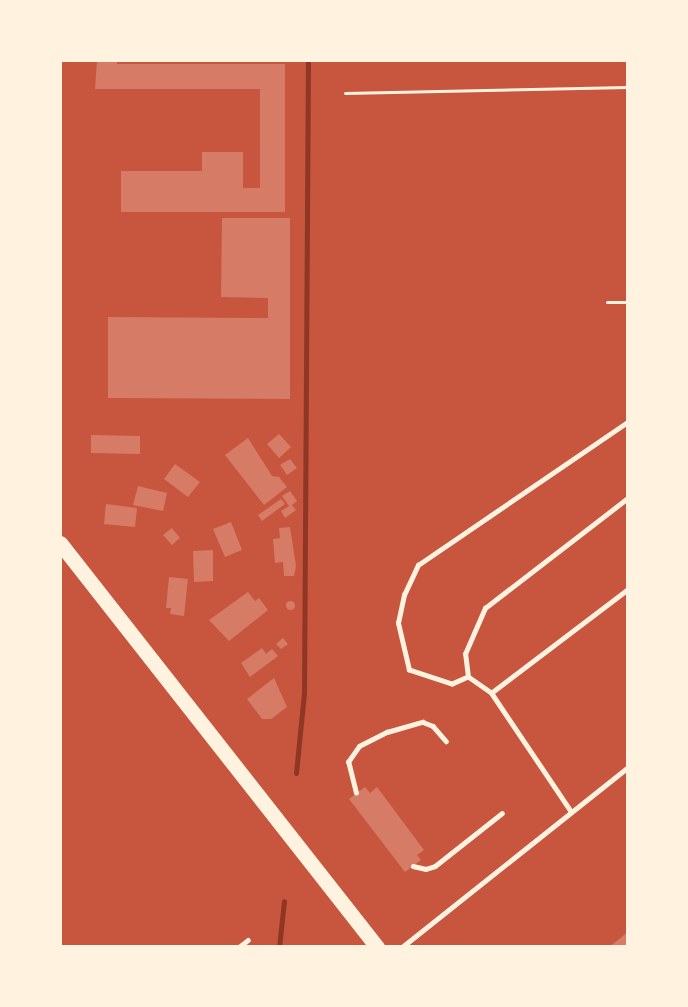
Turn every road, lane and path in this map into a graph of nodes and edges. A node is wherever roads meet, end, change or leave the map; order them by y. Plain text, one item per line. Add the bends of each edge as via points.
1 (628, 87) edge
2 (345, 93) dead end
3 (607, 302) dead end
4 (628, 302) edge
5 (628, 422) edge
6 (628, 498) edge
7 (60, 543) edge
8 (628, 590) edge
9 (468, 677) junction
10 (491, 693) junction
11 (446, 741) dead end
12 (628, 767) edge
13 (357, 793) dead end
14 (571, 812) junction
15 (502, 813) dead end
16 (412, 866) dead end
17 (248, 940) dead end
18 (239, 947) edge
19 (376, 947) edge
20 (402, 947) edge

1 - 2 path
3 - 4 path
5 - 9 lane via 418,565 404,595 398,623 409,670 452,684
6 - 9 lane via 485,608 465,654
7 - 19 main road
8 - 10 lane
9 - 10 lane
10 - 14 lane
11 - 13 lane via 433,726 423,722 359,746 348,762
12 - 14 lane
14 - 20 lane
15 - 16 lane via 435,866
17 - 18 lane

